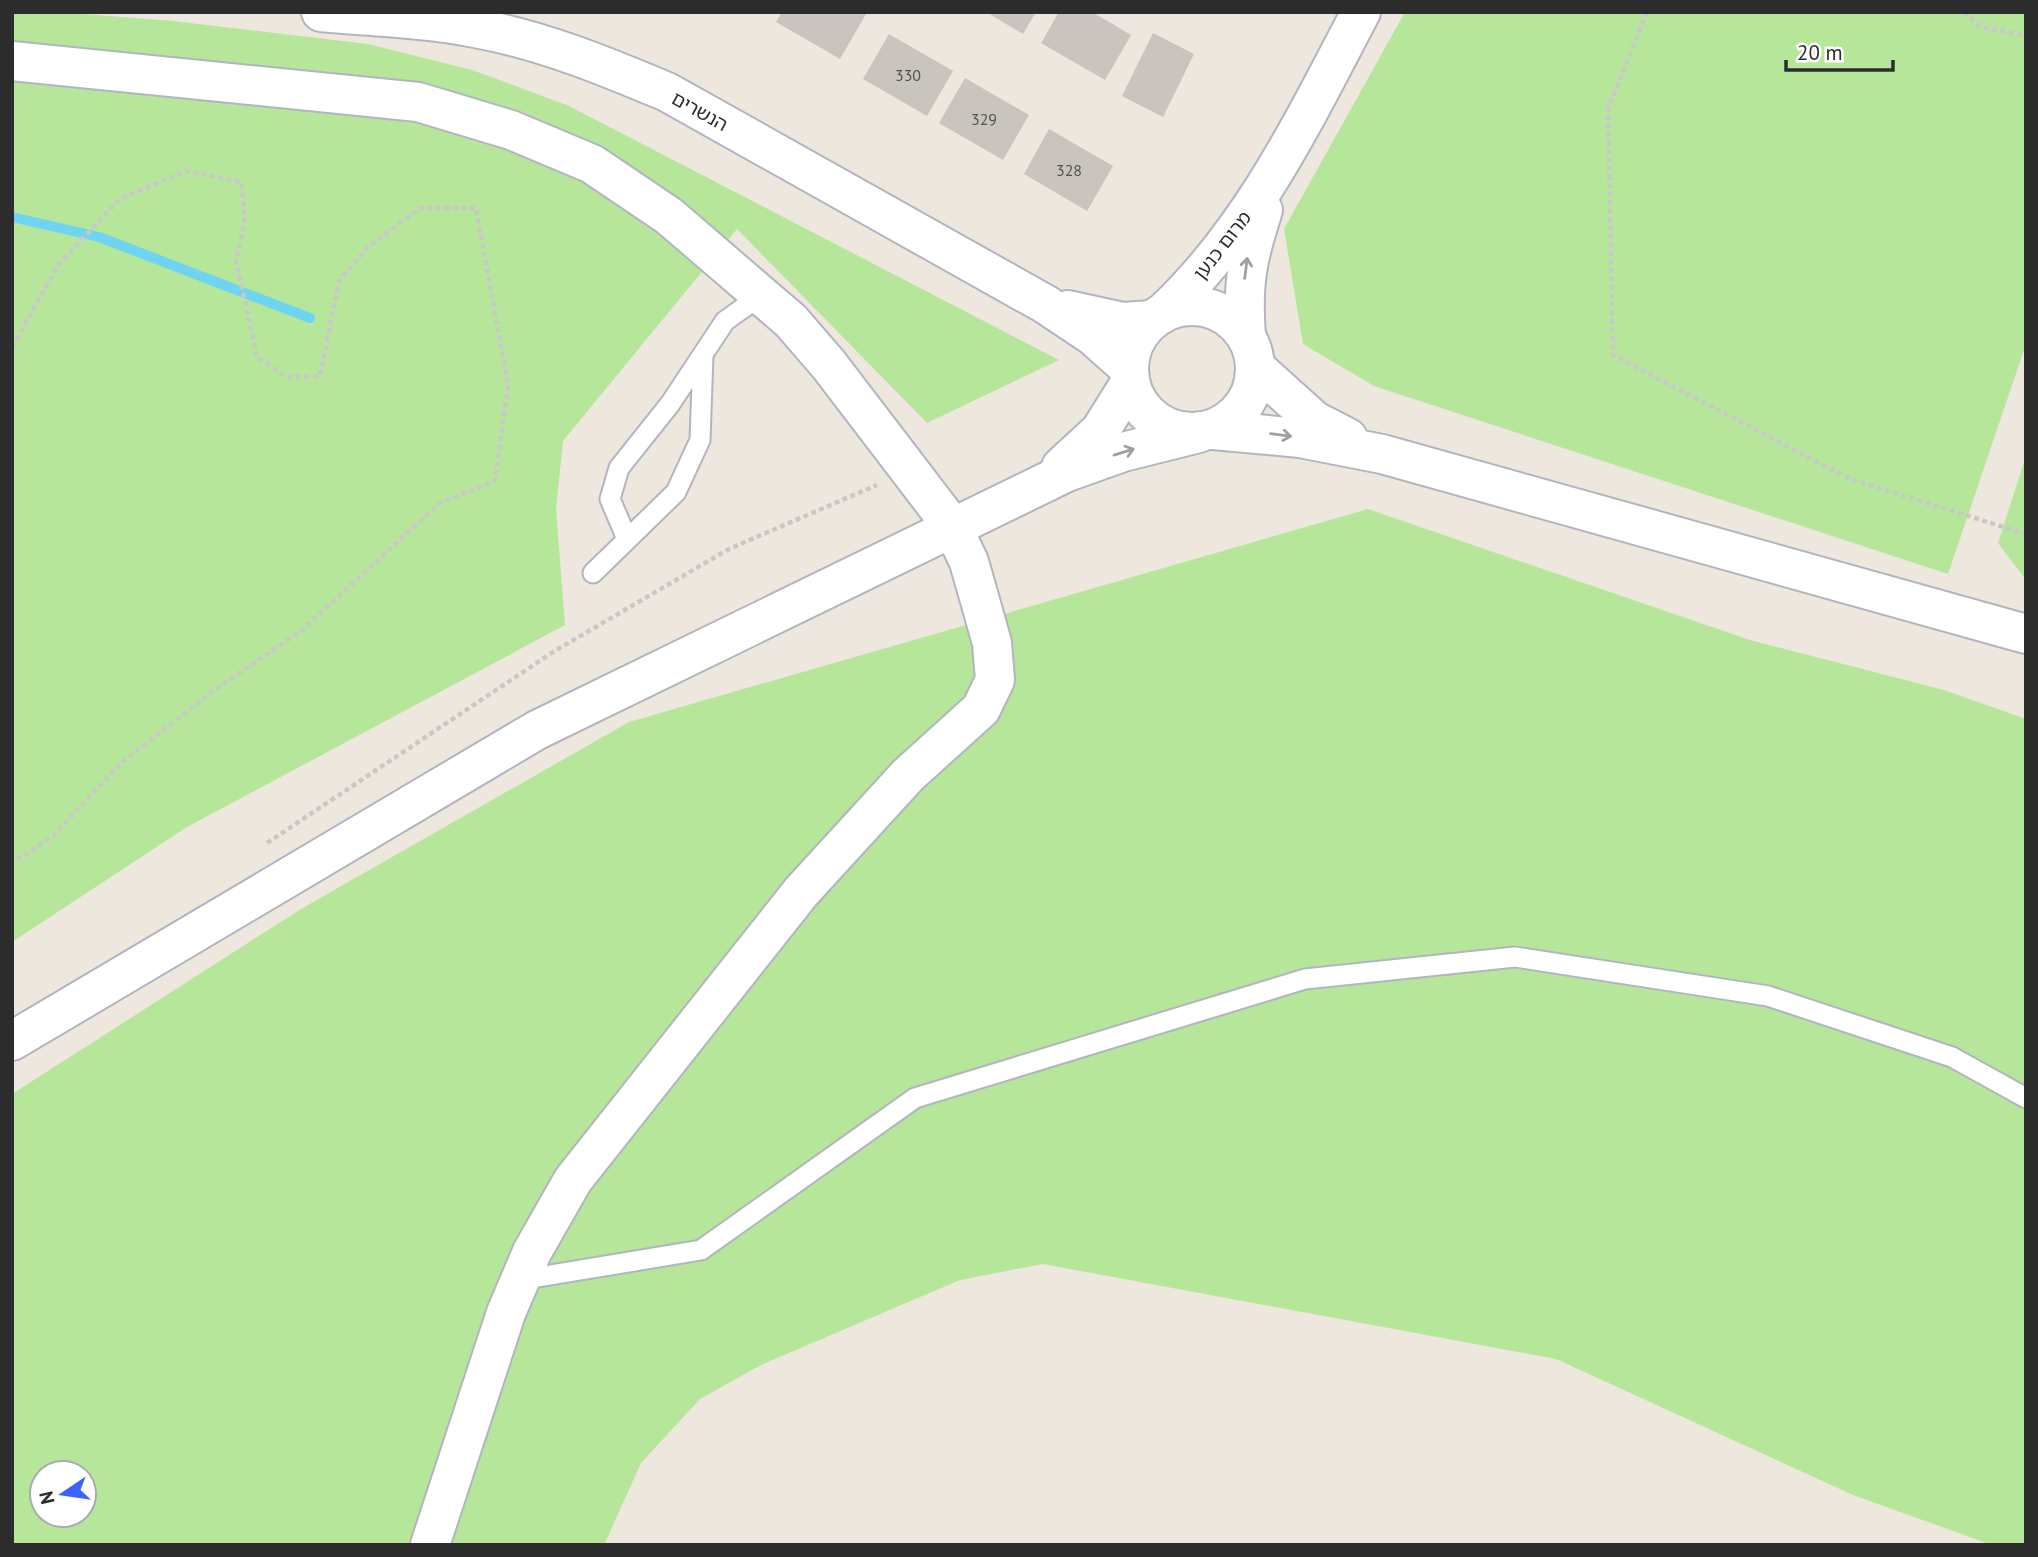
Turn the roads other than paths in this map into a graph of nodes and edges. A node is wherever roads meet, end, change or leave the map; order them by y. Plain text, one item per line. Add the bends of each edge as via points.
1 (321, 12) edge
2 (1361, 12) edge
3 (12, 61) edge
4 (1276, 172) junction
5 (760, 296) junction
6 (1045, 304) junction
7 (1157, 317) junction
8 (1251, 351) junction
9 (703, 355) junction
10 (1129, 376) junction
11 (1206, 431) junction
12 (1382, 454) junction
13 (1038, 486) junction
14 (952, 526) junction
15 (627, 539) junction
16 (593, 573) dead end
17 (2026, 634) edge
18 (12, 1041) edge
19 (2026, 1098) edge
20 (520, 1280) junction
21 (430, 1545) edge

1 - 6 street, הנשרים via 473,27 607,67 667,92
2 - 4 street, מרום כנען
3 - 5 street via 418,102 511,130 592,164 636,193
4 - 7 street, מרום כנען via 1235,232 1188,289
8 -> 4 street, מרום כנען via 1243,296 1247,258
5 - 9 lane via 725,321
5 - 14 street via 791,321 829,365
6 - 7 street, הנשרים via 1123,322
6 - 10 street, הנשרים via 1093,335
7 - 8 street via 1180,307 1208,308 1234,321
7 - 10 street via 1140,333 1132,350
8 - 11 street via 1253,387 1245,405 1231,420
8 - 12 street via 1315,421
9 - 15 lane via 700,440 676,492
9 - 15 lane via 619,468 610,499
10 - 11 street via 1136,400 1163,426 1180,432
10 - 13 street via 1100,431
11 -> 12 street via 1300,438
13 -> 11 street via 1123,452
12 - 17 street
13 - 14 street
14 - 18 street via 537,730
14 - 20 street via 969,562 992,643 995,680 981,709 858,828 748,956 573,1180
15 - 16 lane
19 - 20 lane via 1952,1058 1768,996 1515,957 1305,978 915,1098 701,1250
20 - 21 street

